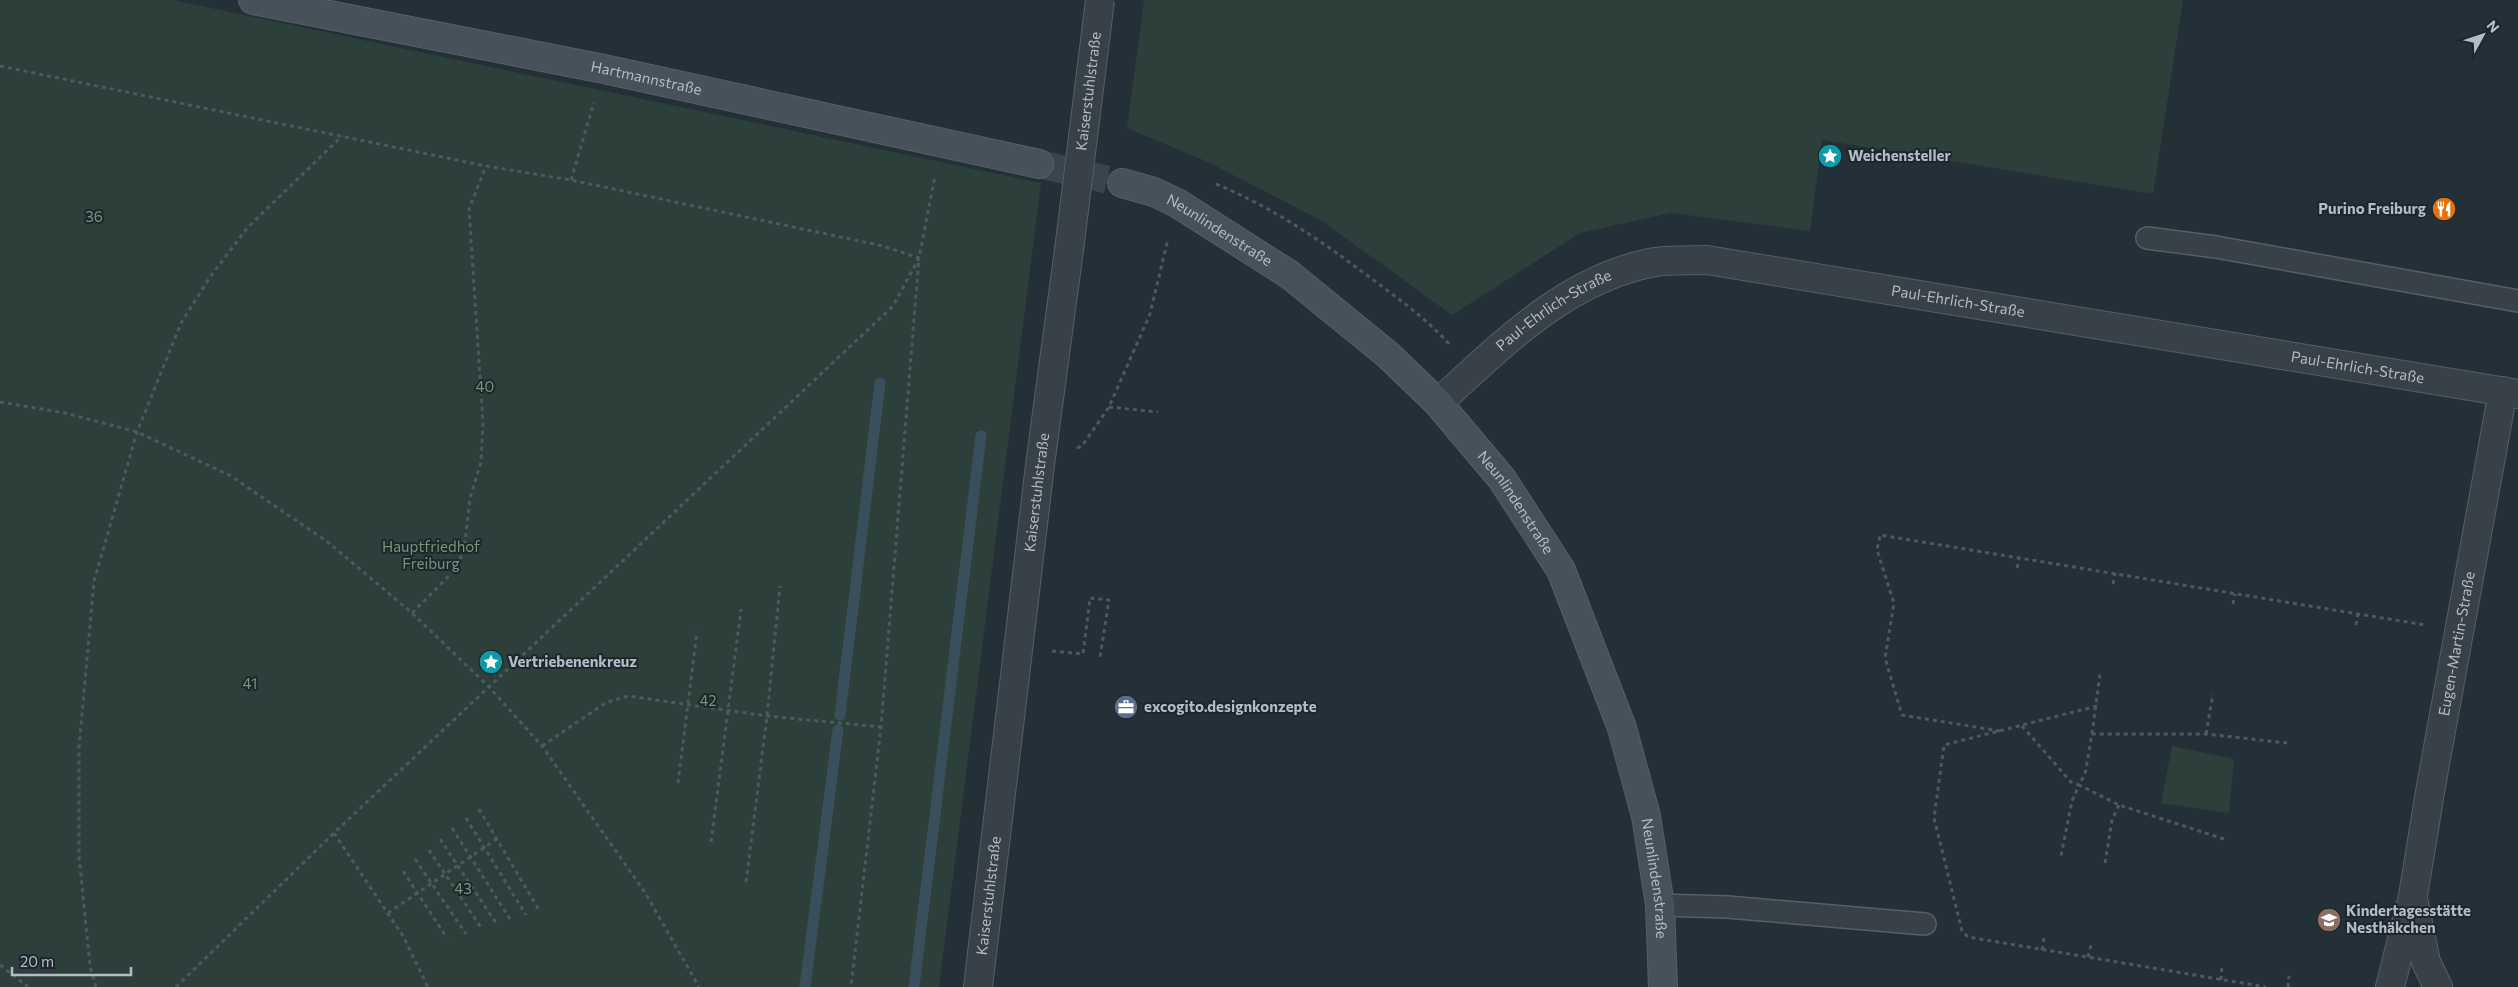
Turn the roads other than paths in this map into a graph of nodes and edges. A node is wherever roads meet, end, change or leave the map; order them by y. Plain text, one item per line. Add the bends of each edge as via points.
1 (253, 0) edge
2 (1100, 0) edge
3 (1039, 164) tunnel mouth
4 (1122, 183) tunnel mouth
5 (2147, 238) dead end
6 (2518, 301) edge
7 (2510, 393) edge
8 (1438, 403) junction
9 (2413, 896) junction
10 (1660, 905) junction
11 (1925, 924) dead end
12 (978, 987) edge
13 (1663, 987) edge
14 (2390, 987) edge
15 (2438, 987) edge

1 - 3 street, Hartmannstraße via 604,70
2 - 12 street, Kaiserstuhlstraße, bridge via 1040,465
4 - 8 street, Neunlindenstraße via 1177,203 1290,275 1388,355
5 - 6 lane via 2270,256
7 - 8 street, Paul-Ehrlich-Straße via 1707,260 1651,262 1600,277 1542,311
7 - 9 street, Eugen-Martin-Straße via 2459,631
8 - 10 street, Neunlindenstraße via 1502,480 1561,570 1622,728 1646,816
9 - 14 street, Eugen-Martin-Straße
9 - 15 street, Eugen-Martin-Straße via 2426,962
10 - 11 lane via 1727,907
10 - 13 street, Neunlindenstraße

